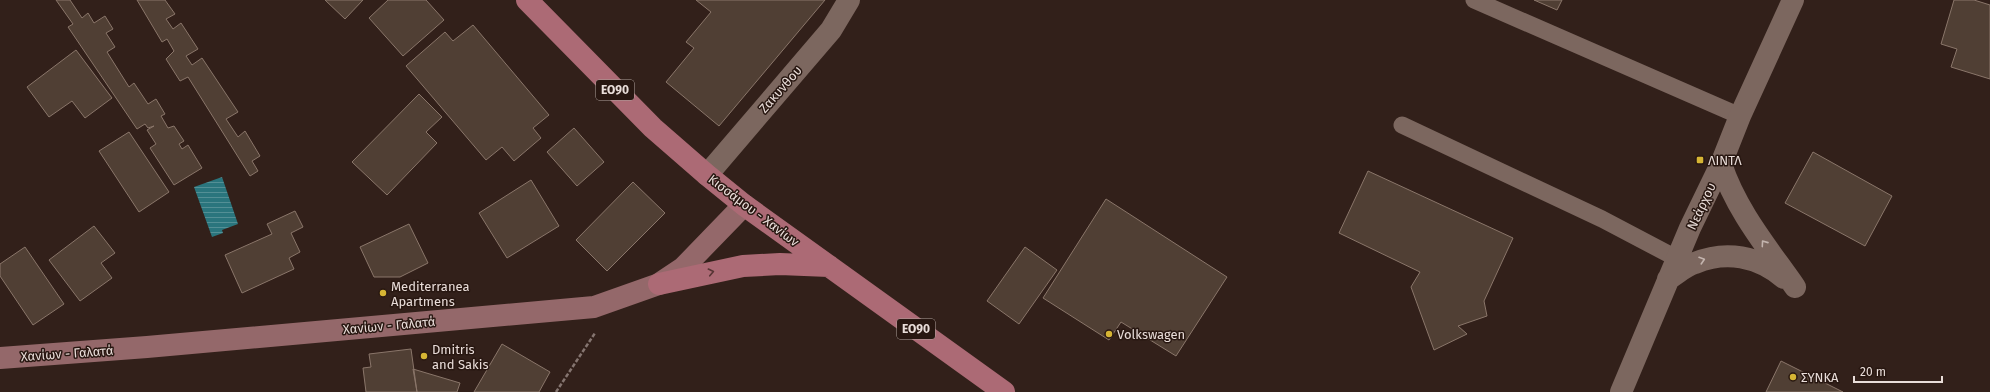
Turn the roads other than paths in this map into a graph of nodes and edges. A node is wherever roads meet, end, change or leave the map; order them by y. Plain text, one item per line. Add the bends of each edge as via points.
1 (527, 0) edge
2 (849, 0) edge
3 (1474, 0) edge
4 (1793, 0) edge
5 (1740, 116) junction
6 (1402, 125) dead end
7 (1721, 164) junction
8 (707, 176) junction
9 (744, 205) junction
10 (1678, 260) junction
11 (829, 266) junction
12 (1668, 279) junction
13 (659, 284) junction
14 (0, 358) edge
15 (1004, 392) edge
16 (1621, 392) edge

1 - 8 main road, Κισσάμου - Χανίων / ΕΟ90 via 653,128
2 - 8 street, Ζακυνθου via 831,30
3 - 5 lane
4 - 5 street, Νεάρχου
5 - 7 street, Νεάρχου
6 - 10 lane via 1602,219
7 - 10 street, Νεάρχου via 1690,228
12 -> 7 street via 1693,263 1732,256 1771,267 1794,287 1743,212 1730,189
8 - 9 main road, Κισσάμου - Χανίων / ΕΟ90
9 - 11 main road, Κισσάμου - Χανίων / ΕΟ90
9 - 13 main road, Χανίων - Γαλατά via 683,268
10 - 12 street, Νεάρχου
13 -> 11 main road via 743,266
11 - 15 main road, Κισσάμου - Χανίων / ΕΟ90
12 - 16 street, Νεάρχου
13 - 14 main road, Χανίων - Γαλατά via 594,307

